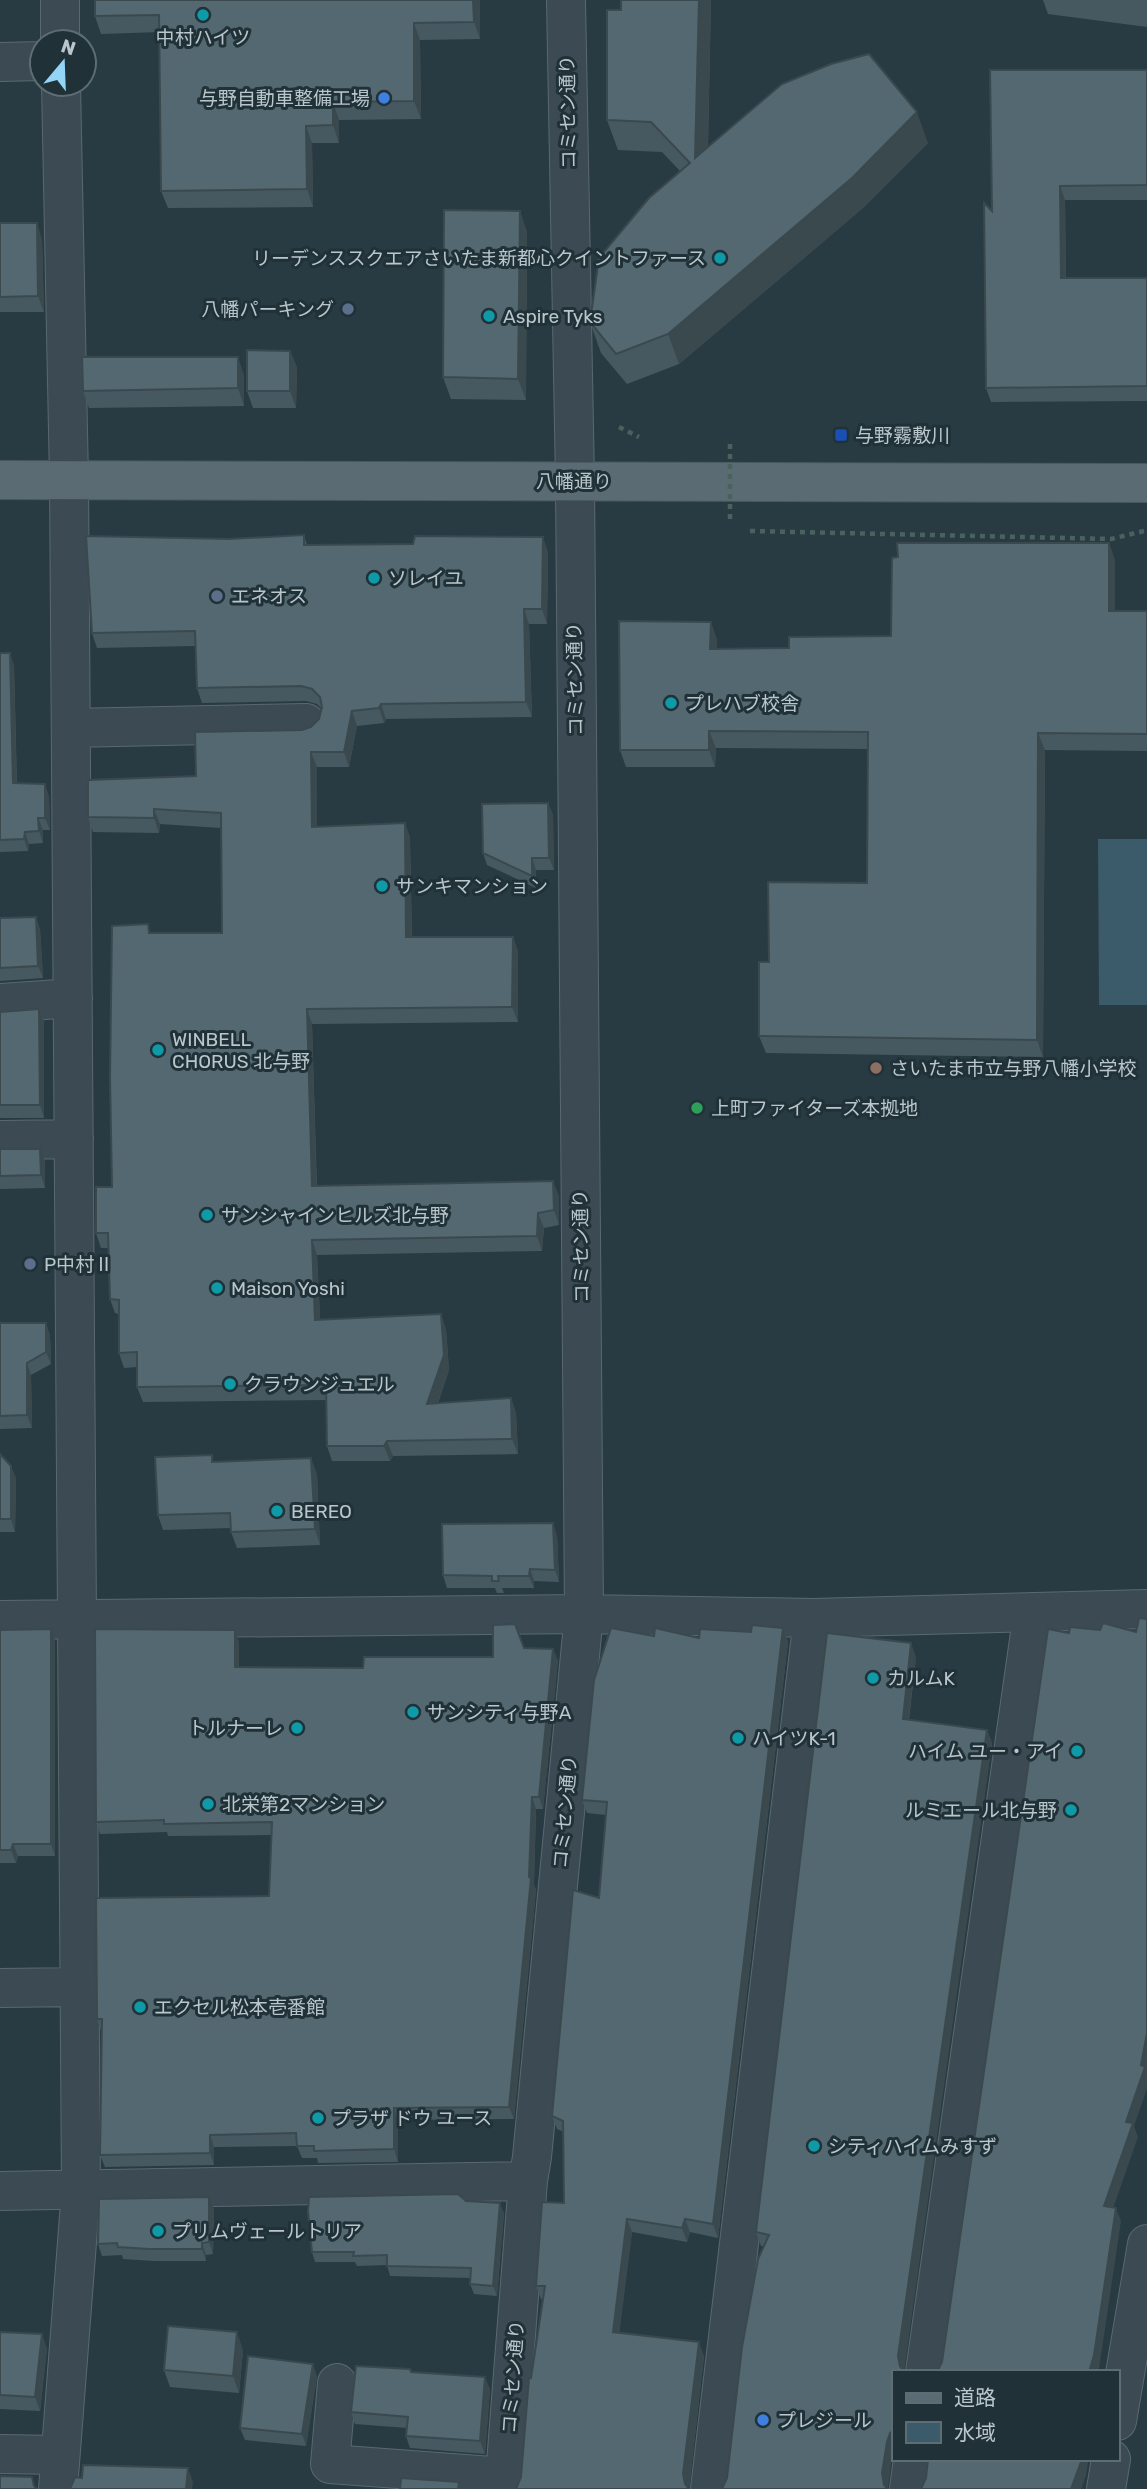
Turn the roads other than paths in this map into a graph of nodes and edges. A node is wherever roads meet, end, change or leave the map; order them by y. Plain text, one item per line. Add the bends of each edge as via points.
1 (60, 0) edge
2 (566, 0) edge
3 (61, 28) edge
4 (28, 61) edge
5 (0, 62) edge
6 (61, 98) edge
7 (0, 480) edge
8 (69, 480) junction
9 (575, 481) junction
10 (1147, 483) edge
11 (306, 723) dead end
12 (71, 728) junction
13 (73, 998) junction
14 (0, 1003) edge
15 (74, 1139) junction
16 (0, 1140) edge
17 (1147, 1609) edge
18 (1033, 1612) junction
19 (584, 1614) junction
20 (813, 1618) junction
21 (77, 1619) junction
22 (0, 1620) edge
23 (80, 1987) junction
24 (0, 1988) edge
25 (528, 2181) junction
26 (81, 2190) junction
27 (0, 2191) edge
28 (1147, 2244) edge
29 (925, 2370) edge
30 (337, 2384) dead end
31 (1119, 2409) edge
32 (0, 2454) edge
33 (913, 2461) edge
34 (1111, 2461) edge
35 (59, 2472) edge
36 (505, 2483) edge
37 (710, 2489) edge
38 (909, 2489) edge
39 (1106, 2489) edge

1 - 3 street
2 - 9 street, コミセン通り
4 - 5 street
6 - 8 street
7 - 8 main road, 八幡通り
8 - 9 main road, 八幡通り
8 - 12 street
9 - 10 main road, 八幡通り
9 - 19 street, コミセン通り
11 - 12 street
12 - 13 street
13 - 14 street
13 - 15 street
15 - 16 street
15 - 21 street
17 - 18 street
18 - 20 street
18 - 29 street
19 - 20 street
19 - 21 street
19 - 25 street, コミセン通り
20 - 37 street
21 - 22 street
21 - 23 street
23 - 24 street
23 - 26 street
25 - 26 street
25 - 36 street, コミセン通り
26 - 27 street
26 - 35 street
28 - 31 street
30 - 36 street via 330,2464
32 - 35 street
33 - 38 street
34 - 39 street

